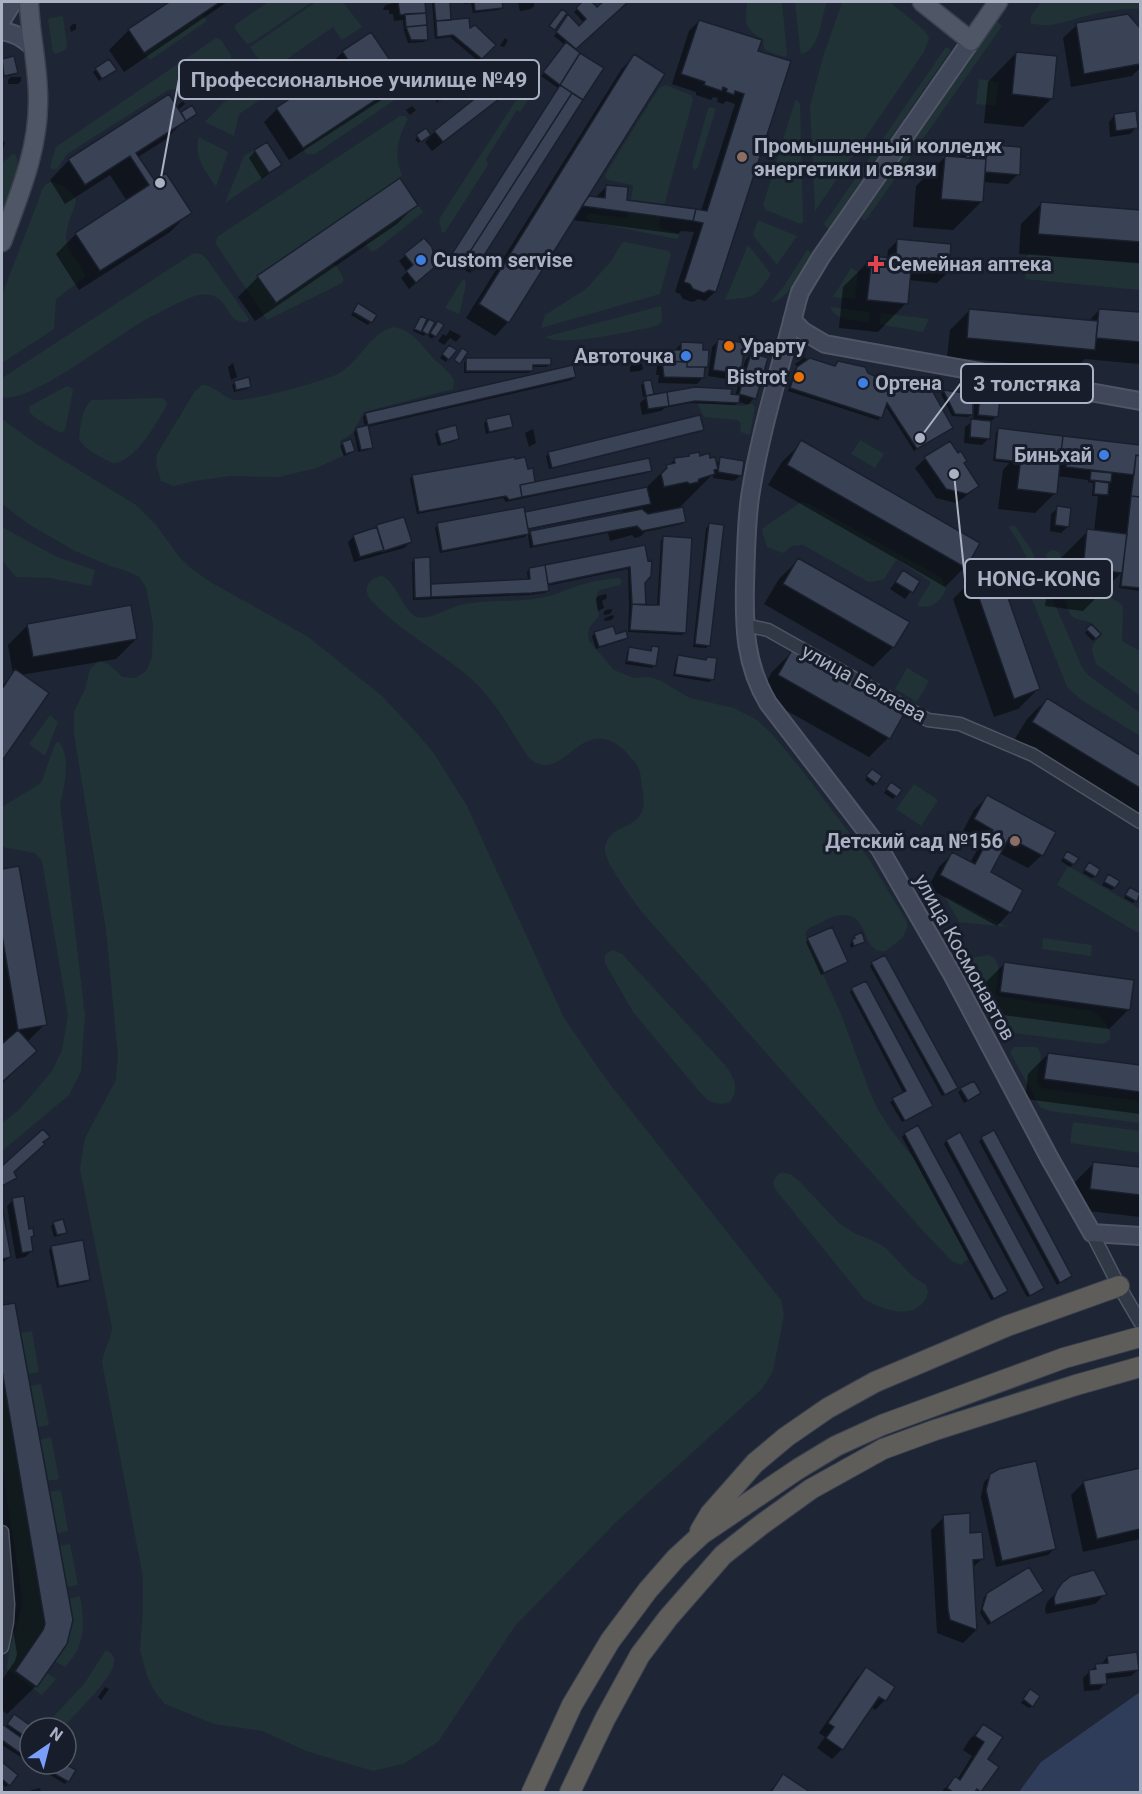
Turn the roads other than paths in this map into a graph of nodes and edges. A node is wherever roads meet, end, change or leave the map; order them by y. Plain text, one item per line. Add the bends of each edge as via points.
1 (14, 2) edge
2 (29, 2) edge
3 (922, 2) edge
4 (998, 2) edge
5 (2, 20) edge
6 (2, 31) edge
7 (971, 41) junction
8 (33, 47) junction
9 (2, 242) edge
10 (792, 320) junction
11 (1140, 401) edge
12 (745, 625) junction
13 (1140, 822) edge
14 (1092, 1233) junction
15 (1140, 1236) edge
16 (1119, 1286) junction
17 (1140, 1322) edge
18 (1140, 1338) edge
19 (1140, 1367) edge
20 (2, 1532) edge
21 (692, 1544) junction
22 (2, 1647) edge
23 (532, 1792) edge
24 (570, 1792) edge

1 - 5 main road
2 - 8 main road
3 - 7 main road
4 - 7 main road
6 - 8 main road via 23,38
7 - 10 main road, улица Космонавтов via 821,257 800,292
8 - 9 main road via 38,104 36,134 26,176
10 - 11 main road via 802,331 825,344
10 - 12 main road, улица Космонавтов via 751,494
12 - 13 street, улица Беляева via 768,630 928,720 960,724 1032,755
12 - 14 main road, улица Космонавтов via 748,654 758,686 784,726 880,849
14 - 15 main road
14 - 16 street
16 - 17 street
16 - 21 highway via 875,1382 828,1408 755,1463 710,1514
18 - 21 highway via 1064,1358 882,1425 836,1446
19 - 24 highway via 883,1449 811,1489 723,1555 668,1618 640,1656 604,1719
20 - 22 street via 8,1604
21 - 23 highway via 648,1590 610,1641 572,1705

